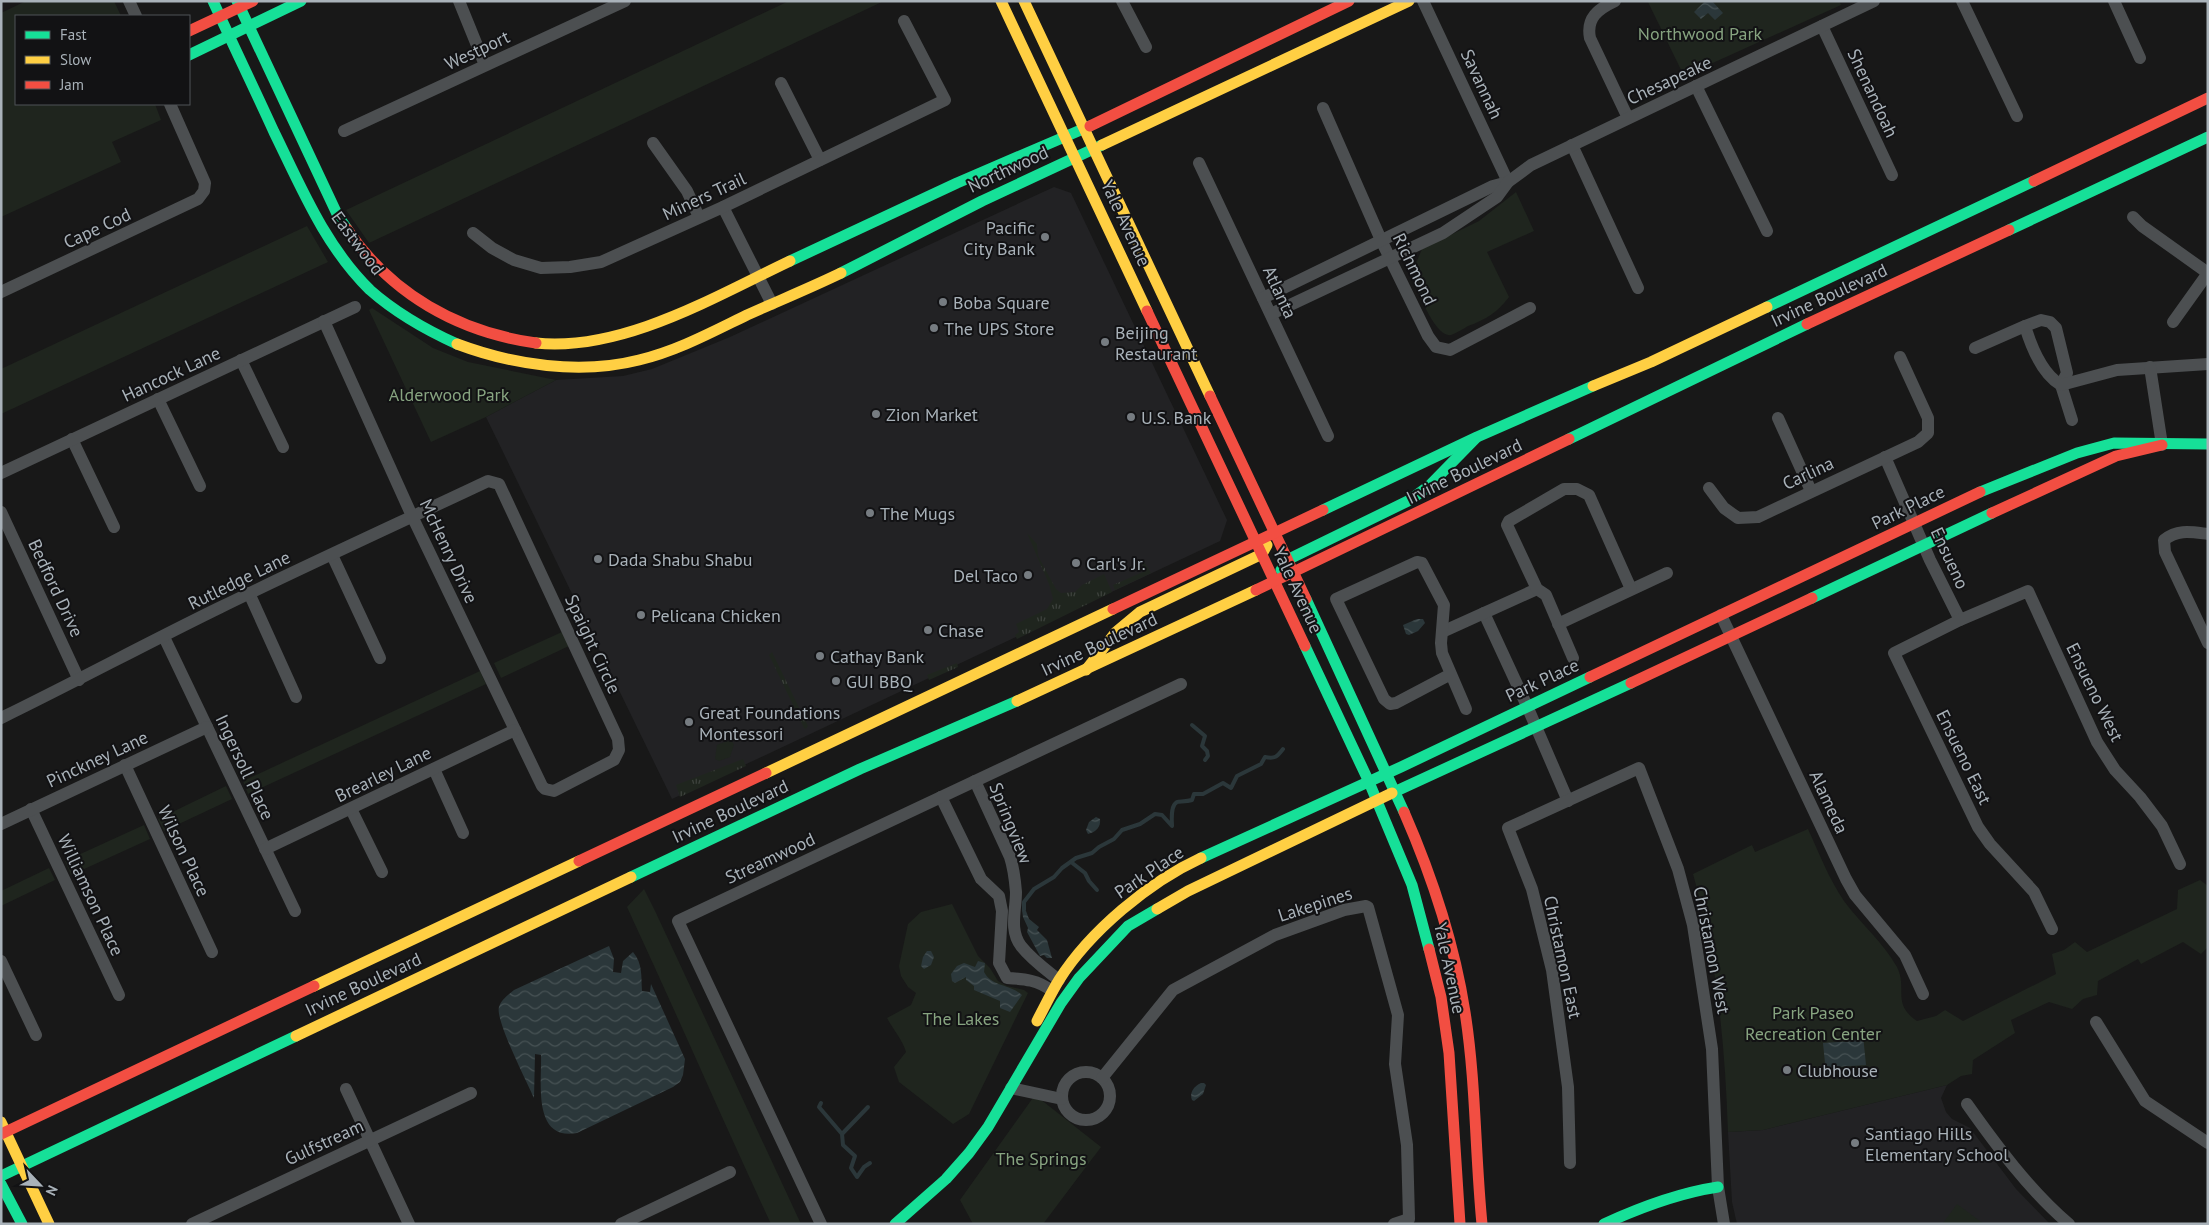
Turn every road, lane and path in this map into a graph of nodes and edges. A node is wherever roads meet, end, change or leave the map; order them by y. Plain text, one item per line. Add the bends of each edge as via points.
1 (129, 1) edge
2 (213, 1) edge
3 (253, 1) edge
4 (301, 1) edge
5 (459, 1) edge
6 (625, 1) edge
7 (1001, 1) edge
8 (1024, 1) edge
9 (1122, 1) edge
10 (1350, 1) edge
11 (1423, 1) edge
12 (1614, 1) edge
13 (1874, 1) edge
14 (1962, 1) edge
15 (2114, 1) edge
16 (1401, 3) edge
17 (238, 4) edge
18 (136, 15) edge
19 (220, 17) junction
20 (904, 21) dead end
21 (248, 26) junction
22 (1822, 26) junction
23 (190, 31) edge
24 (229, 35) junction
25 (1146, 47) dead end
26 (190, 54) edge
27 (2140, 58) dead end
28 (485, 65) junction
29 (781, 83) dead end
30 (1696, 86) junction
31 (2208, 98) edge
32 (170, 105) edge
33 (1323, 108) dead end
34 (2017, 116) dead end
35 (1628, 118) junction
36 (1085, 128) junction
37 (344, 131) dead end
38 (1066, 137) junction
39 (2208, 138) edge
40 (653, 143) dead end
41 (1572, 145) junction
42 (1095, 148) junction
43 (1076, 157) junction
44 (820, 160) junction
45 (1199, 163) dead end
46 (1892, 174) dead end
47 (1508, 182) junction
48 (723, 207) junction
49 (699, 217) junction
50 (2133, 217) dead end
51 (1767, 231) dead end
52 (473, 233) dead end
53 (1381, 240) junction
54 (1390, 257) junction
55 (2208, 273) edge
56 (758, 276) junction
57 (1638, 288) dead end
58 (1, 292) edge
59 (1263, 298) junction
60 (772, 304) junction
61 (355, 307) dead end
62 (1530, 308) dead end
63 (1271, 314) junction
64 (324, 321) junction
65 (2173, 322) dead end
66 (2025, 326) junction
67 (616, 336) joint
68 (1974, 348) dead end
69 (1900, 357) dead end
70 (240, 360) junction
71 (621, 364) joint
72 (2208, 364) edge
73 (2150, 367) junction
74 (2061, 385) junction
75 (158, 399) junction
76 (1778, 418) dead end
77 (2072, 420) dead end
78 (1328, 436) dead end
79 (1477, 437) junction
80 (72, 440) junction
81 (2208, 444) edge
82 (2162, 445) junction
83 (283, 447) dead end
84 (1885, 457) junction
85 (1, 473) edge
86 (494, 481) joint
87 (200, 486) dead end
88 (1709, 488) dead end
89 (1811, 490) junction
90 (1, 512) edge
91 (412, 516) junction
92 (1914, 524) junction
93 (114, 527) dead end
94 (1274, 533) junction
95 (2208, 534) edge
96 (1256, 541) junction
97 (1924, 545) junction
98 (1262, 554) junction
99 (332, 555) junction
100 (1287, 560) junction
101 (1293, 572) junction
102 (1667, 573) dead end
103 (1274, 582) junction
104 (1537, 589) junction
105 (1631, 590) junction
106 (250, 593) junction
107 (1484, 613) junction
108 (1721, 615) junction
109 (1960, 620) junction
110 (1558, 624) junction
111 (1442, 632) junction
112 (1731, 636) junction
113 (164, 637) junction
114 (2208, 643) edge
115 (380, 658) dead end
116 (1573, 658) dead end
117 (1086, 670) junction
118 (1451, 674) junction
119 (79, 680) junction
120 (1181, 684) dead end
121 (296, 697) dead end
122 (1527, 706) junction
123 (1466, 709) dead end
124 (1, 718) edge
125 (207, 727) junction
126 (1536, 728) junction
127 (515, 730) junction
128 (124, 765) junction
129 (434, 769) junction
130 (1388, 773) junction
131 (975, 781) junction
132 (1369, 782) junction
133 (1395, 790) junction
134 (549, 791) joint
135 (941, 797) junction
136 (1376, 799) junction
137 (1568, 801) junction
138 (351, 809) junction
139 (31, 810) junction
140 (1, 824) edge
141 (464, 833) dead end
142 (265, 850) junction
143 (2180, 864) dead end
144 (382, 872) dead end
145 (295, 911) dead end
146 (2052, 929) dead end
147 (212, 952) dead end
148 (1, 961) edge
149 (1060, 980) junction
150 (1052, 991) junction
151 (1923, 994) dead end
152 (119, 995) dead end
153 (2096, 1022) dead end
154 (36, 1035) dead end
155 (1022, 1066) junction
156 (1102, 1078) junction
157 (1011, 1088) junction
158 (346, 1089) dead end
159 (471, 1092) dead end
160 (1062, 1099) junction
161 (1967, 1104) dead end
162 (3, 1129) edge
163 (370, 1141) junction
164 (2208, 1142) edge
165 (1570, 1162) dead end
166 (21, 1166) junction
167 (730, 1172) dead end
168 (1, 1176) edge
169 (1, 1184) edge
170 (1718, 1187) junction
171 (22, 1224) edge
172 (48, 1224) edge
173 (192, 1224) edge
174 (408, 1224) edge
175 (621, 1224) edge
176 (820, 1224) edge
177 (894, 1224) edge
178 (1394, 1224) edge
179 (1460, 1224) edge
180 (1482, 1224) edge
181 (1604, 1224) edge
182 (1724, 1224) edge
183 (2069, 1224) edge

1 - 18 street
2 - 19 main road, Eastwood
3 - 17 main road
4 - 21 main road
5 - 28 street
6 - 28 street, Westport
7 - 38 main road, Yale Avenue
8 - 36 main road, Yale Avenue
9 - 25 street
10 - 36 main road, Northwood
11 - 47 street, Savannah
12 - 35 street via 1594,14 1590,22 1590,38
13 - 22 street, Chesapeake
14 - 34 street
15 - 27 street
16 - 42 main road, Northwood
17 - 19 main road
17 - 21 main road, Eastwood
19 - 23 main road
19 - 24 main road, Eastwood
20 - 44 street, Miners Trail via 945,100
21 - 24 main road
21 - 67 main road, Eastwood via 338,216 356,243 396,286 453,321 486,334 537,344 592,342
22 - 30 street, Chesapeake
22 - 46 street, Shenandoah
24 - 26 main road
24 - 71 main road, Eastwood via 312,210 347,264 385,302 443,339 474,351 521,363 561,368
28 - 37 street, Westport
29 - 44 street
30 - 35 street, Chesapeake
30 - 51 street
31 - 79 main road, Irvine Boulevard via 1660,358
32 - 58 street, Cape Cod via 205,183 198,199
33 - 53 street, Richmond
35 - 41 street, Chesapeake
36 - 38 main road, Northwood
36 - 42 main road, Yale Avenue
38 - 43 main road, Yale Avenue
38 - 56 main road, Northwood via 941,190
39 - 101 main road, Irvine Boulevard via 1790,332
40 - 49 street via 687,191
41 - 47 street, Chesapeake via 1531,164
41 - 57 street
42 - 43 main road, Northwood
42 - 94 main road, Yale Avenue
43 - 60 main road, Northwood
43 - 96 main road, Yale Avenue
44 - 48 street, Miners Trail
45 - 59 street, Atlanta
47 - 53 street, Chesapeake via 1493,186
47 - 54 street, Chesapeake via 1497,197 1443,233
48 - 49 street, Miners Trail
48 - 56 street
49 - 52 street, Miners Trail via 602,262 570,267 541,268 514,260
50 - 55 street
53 - 54 street, Richmond
53 - 59 street, Chesapeake
54 - 62 street, Richmond via 1436,347 1450,350
54 - 63 street, Chesapeake
55 - 65 street
56 - 60 street
56 - 67 main road, Northwood via 646,327
59 - 63 street, Atlanta
60 - 71 main road, Northwood via 658,354
61 - 64 street, Hancock Lane
63 - 78 street, Atlanta
64 - 70 street, Hancock Lane
64 - 91 street, McHenry Drive
66 - 68 street
66 - 74 street via 2029,340 2051,379
66 - 74 street via 2041,320 2056,328 2067,373
69 - 84 street, Carlina via 1928,418 1928,433 1918,442
70 - 75 street, Hancock Lane
70 - 83 street
72 - 73 street
73 - 74 street via 2117,370
73 - 82 street
74 - 77 street
75 - 80 street, Hancock Lane
75 - 87 street
76 - 89 street
79 - 94 main road, Irvine Boulevard
79 - 100 main road via 1429,486 1410,500
80 - 85 street, Hancock Lane
80 - 93 street
81 - 82 main road, Park Place
82 - 92 main road, Park Place via 2114,443 2077,453 1990,488
82 - 97 main road, Park Place via 2116,456
84 - 89 street, Carlina
84 - 92 street, Ensueno
86 - 91 street, Rutledge Lane
86 - 134 street, Spaight Circle via 499,484 618,739 617,755 609,764
88 - 89 street, Carlina via 1724,508 1738,518 1758,516
90 - 119 street, Bedford Drive
91 - 99 street, Rutledge Lane
91 - 127 street, McHenry Drive
92 - 97 street, Ensueno
92 - 108 main road, Park Place
94 - 96 main road, Irvine Boulevard
94 - 98 main road
94 - 100 main road, Yale Avenue
95 - 114 street via 2180,532 2164,540 2165,552
96 - 98 main road, Yale Avenue
96 - 162 main road, Irvine Boulevard
97 - 109 street, Ensueno
97 - 112 main road, Park Place
98 - 103 main road, Yale Avenue
98 - 117 main road via 1140,612 1112,633
99 - 106 street, Rutledge Lane
99 - 115 street
100 - 101 main road, Yale Avenue
100 - 103 main road
101 - 103 main road, Irvine Boulevard
101 - 130 main road, Yale Avenue
102 - 105 street
103 - 117 main road, Irvine Boulevard
103 - 132 main road, Yale Avenue
104 - 105 street via 1507,525 1564,490 1577,489 1589,495
104 - 107 street
104 - 110 street via 1546,595
105 - 110 street
106 - 113 street, Rutledge Lane
106 - 121 street
107 - 111 street
107 - 122 street
108 - 112 street, Alameda
108 - 122 main road, Park Place
109 - 143 street, Ensueno West via 2028,591 2097,742 2115,770 2162,826
109 - 146 street, Ensueno East via 1894,653 1978,826 2034,892
110 - 116 street
111 - 118 street via 1442,652
111 - 118 street via 1444,605 1422,563 1417,562 1336,599 1384,698 1390,704
112 - 126 main road, Park Place
112 - 151 street, Alameda via 1846,879 1905,955
113 - 119 street, Rutledge Lane
113 - 125 street, Ingersoll Place
117 - 166 main road, Irvine Boulevard via 828,784
118 - 123 street
119 - 124 street, Rutledge Lane
120 - 131 street, Streamwood
122 - 126 street
122 - 130 main road, Park Place
125 - 128 street, Pinckney Lane
125 - 142 street, Ingersoll Place
126 - 133 main road, Park Place
126 - 137 street
127 - 129 street, Brearley Lane
127 - 134 street, McHenry Drive via 542,786
128 - 139 street, Pinckney Lane
128 - 147 street, Wilson Place
129 - 138 street, Brearley Lane
129 - 141 street
130 - 132 main road, Park Place
130 - 133 main road, Yale Avenue
131 - 135 street, Streamwood
131 - 149 street, Springview via 1012,864 1016,894 1013,920 1020,944 1035,962
132 - 136 main road, Yale Avenue
132 - 149 main road, Park Place via 1179,868 1126,907 1086,945
133 - 136 main road, Park Place
133 - 180 main road, Yale Avenue via 1428,871 1453,951 1465,1012 1475,1103
135 - 150 street via 981,879 999,896 1002,911 1000,963 1007,978 1029,979 1044,984
135 - 176 street, Streamwood via 678,921
136 - 155 main road, Park Place via 1188,891 1128,926 1079,978
136 - 179 main road, Yale Avenue via 1412,885 1441,997 1449,1053
137 - 165 street, Christamon East via 1508,828 1532,889 1552,970 1568,1087
137 - 170 street, Christamon West via 1639,768 1678,869 1692,925 1712,1050
138 - 142 street, Brearley Lane
138 - 144 street
139 - 140 street, Pinckney Lane
139 - 152 street, Williamson Place
142 - 145 street, Ingersoll Place
148 - 154 street
149 - 150 main road, Park Place
150 - 155 main road, Park Place via 1035,1026
153 - 164 street via 2145,1101
155 - 157 main road, Park Place
156 - 160 street via 1088,1072 1073,1076 1063,1089
156 - 160 street via 1110,1091 1110,1098 1100,1117 1086,1121 1078,1119 1067,1111
156 - 178 street, Lakepines via 1173,990 1275,935 1344,910 1366,906 1398,1015 1395,1064 1407,1145 1409,1219
157 - 160 street
157 - 177 main road, Park Place via 988,1127 946,1179
158 - 163 street
159 - 163 street, Gulfstream
161 - 183 street via 2036,1190
162 - 166 main road
163 - 173 street, Gulfstream
163 - 174 street
166 - 168 main road, Irvine Boulevard
166 - 172 main road
167 - 175 street
169 - 171 main road
170 - 181 main road via 1685,1192 1640,1207
170 - 182 street, Christamon West

